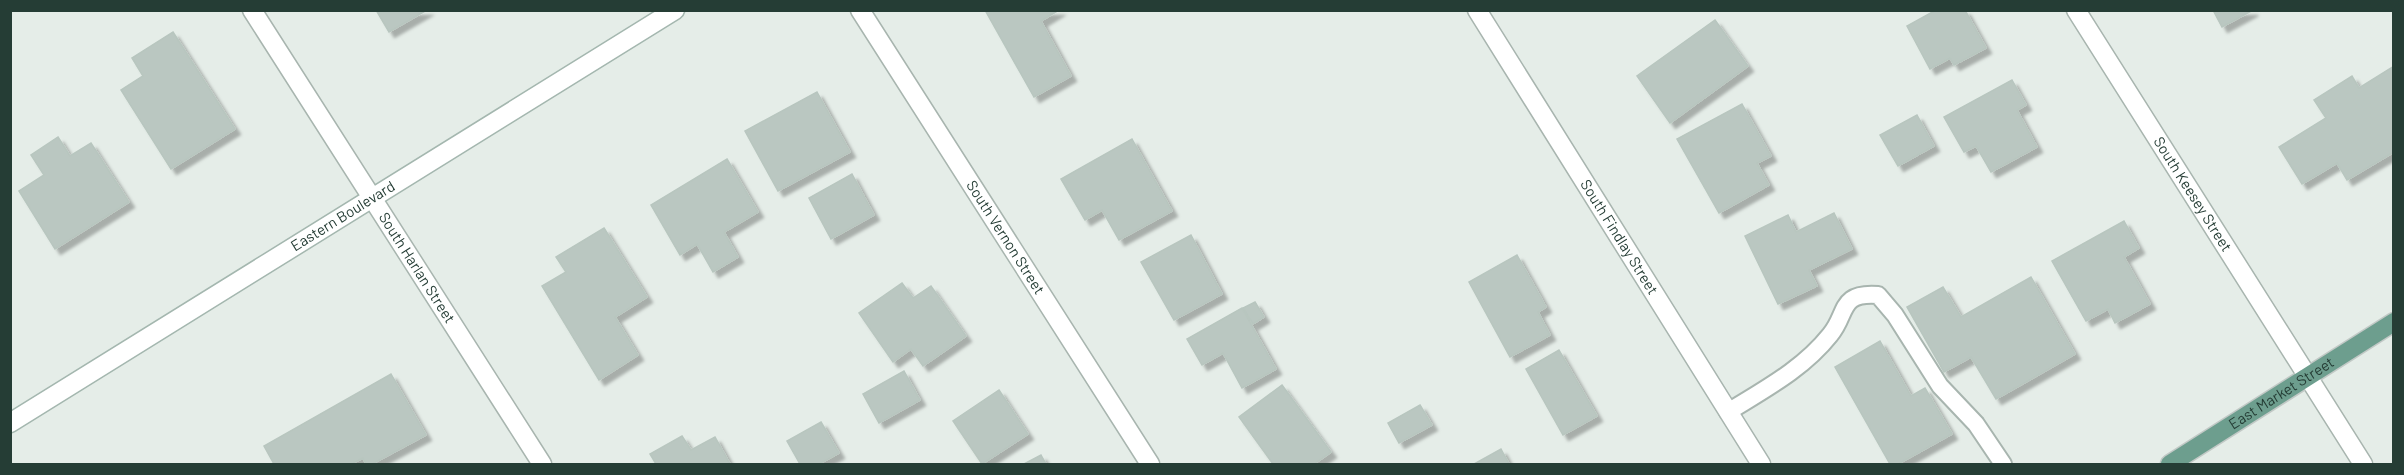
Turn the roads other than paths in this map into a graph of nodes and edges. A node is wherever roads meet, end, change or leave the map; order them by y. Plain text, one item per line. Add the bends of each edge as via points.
1 (252, 10) edge
2 (675, 10) edge
3 (860, 10) edge
4 (1477, 10) edge
5 (2076, 10) edge
6 (370, 199) junction
7 (2394, 322) edge
8 (2308, 377) junction
9 (1728, 412) junction
10 (10, 423) edge
11 (542, 465) edge
12 (1150, 465) edge
13 (1761, 465) edge
14 (2003, 465) edge
15 (2170, 465) edge
16 (2363, 465) edge

1 - 6 street, South Harlan Street
2 - 6 street, Eastern Boulevard
3 - 12 street, South Vernon Street
4 - 9 street, South Findlay Street
5 - 8 street, South Keesey Street
6 - 10 street, Eastern Boulevard
6 - 11 street, South Harlan Street
7 - 8 main road, East Market Street
8 - 15 main road, East Market Street
8 - 16 street, South Keesey Street
9 - 13 street, South Findlay Street
9 - 14 lane via 1796,370 1832,333 1844,305 1863,294 1878,296 1895,315 1940,386 1976,424

